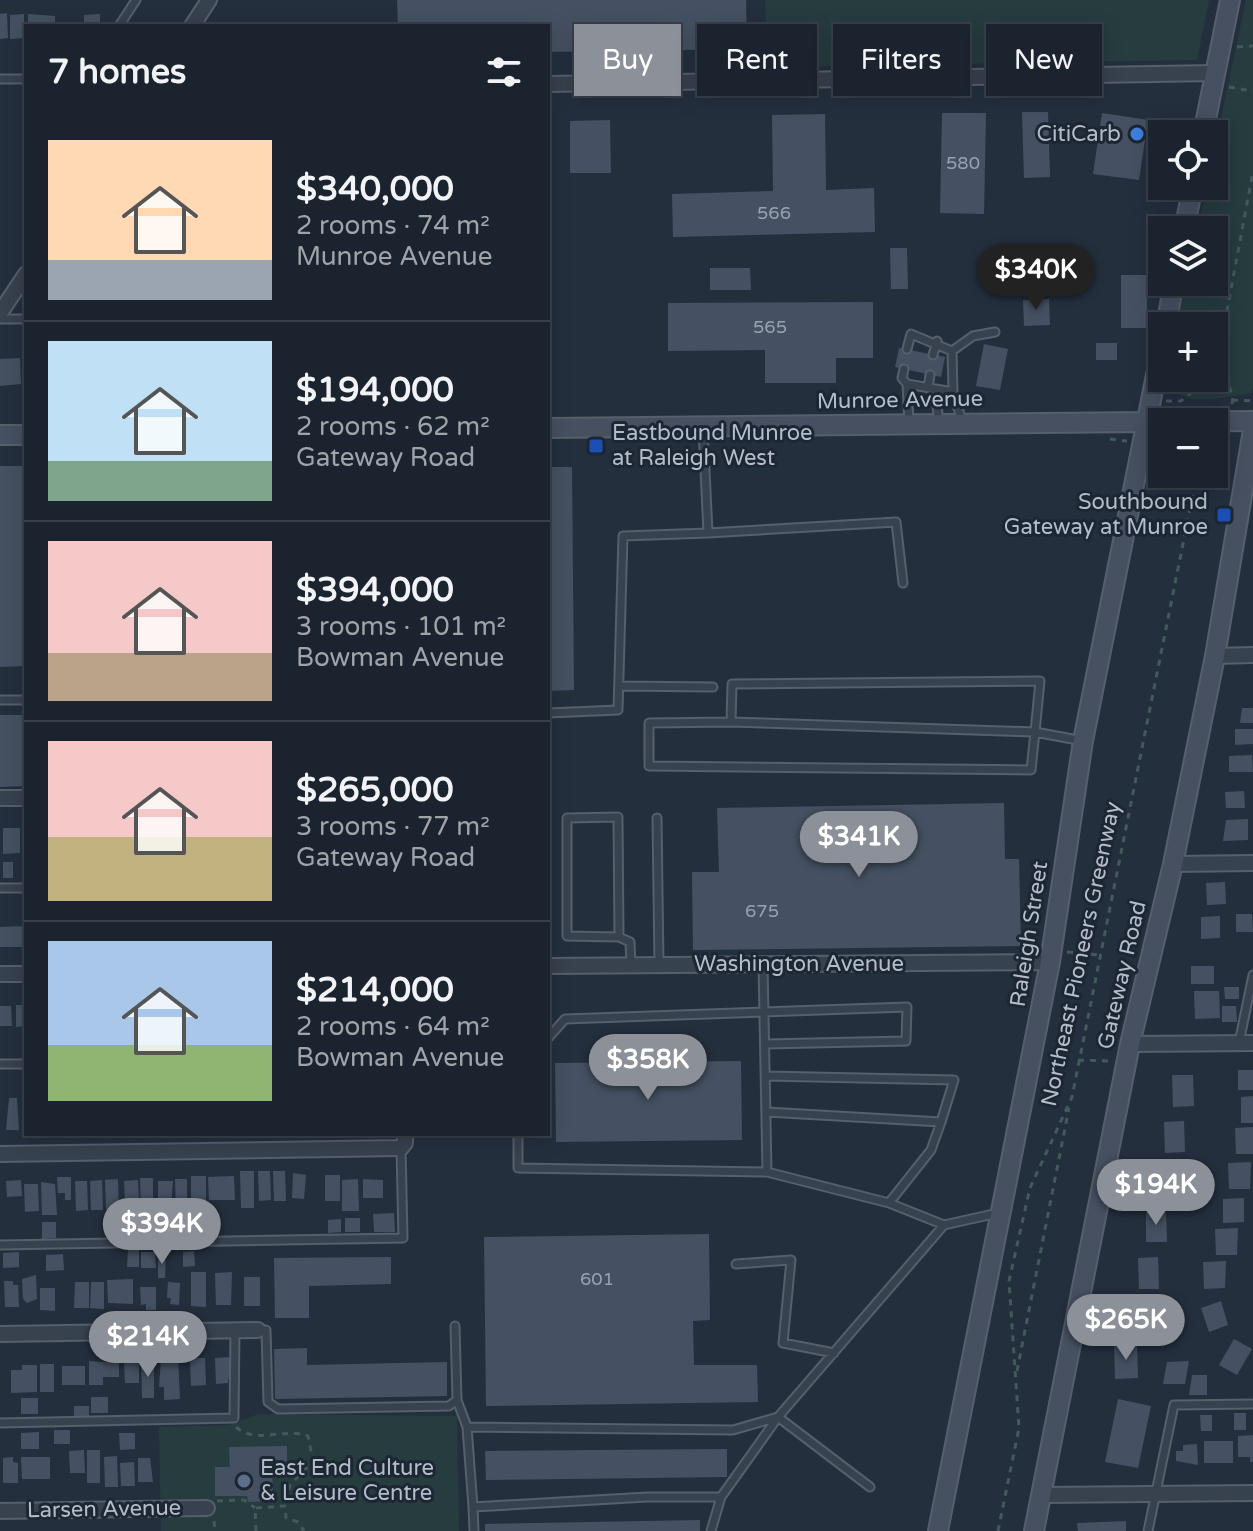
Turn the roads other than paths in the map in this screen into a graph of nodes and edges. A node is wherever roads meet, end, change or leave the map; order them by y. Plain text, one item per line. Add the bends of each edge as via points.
1 (136, 0) edge
2 (209, 0) edge
3 (1230, 0) edge
4 (120, 24) edge
5 (193, 24) edge
6 (1214, 78) junction
7 (0, 79) edge
8 (24, 79) edge
9 (550, 84) edge
10 (1206, 120) edge
11 (24, 277) edge
12 (0, 316) edge
13 (24, 319) edge
14 (995, 332) dead end
15 (937, 341) junction
16 (907, 349) dead end
17 (952, 351) junction
18 (933, 355) dead end
19 (904, 369) dead end
20 (930, 375) dead end
21 (907, 384) junction
22 (932, 389) junction
23 (953, 392) junction
24 (1153, 392) edge
25 (1147, 421) junction
26 (1253, 421) edge
27 (939, 423) junction
28 (962, 423) junction
29 (909, 424) junction
30 (703, 426) junction
31 (550, 428) edge
32 (1253, 430) edge
33 (0, 435) edge
34 (24, 435) edge
35 (708, 533) junction
36 (903, 583) dead end
37 (1253, 655) edge
38 (1215, 656) junction
39 (619, 686) junction
40 (713, 687) dead end
41 (0, 700) edge
42 (24, 700) edge
43 (550, 713) edge
44 (731, 722) junction
45 (1035, 732) junction
46 (1083, 741) junction
47 (0, 798) edge
48 (24, 798) edge
49 (657, 818) dead end
50 (1253, 863) edge
51 (1173, 864) junction
52 (0, 888) edge
53 (24, 888) edge
54 (619, 937) junction
55 (1051, 956) junction
56 (763, 964) junction
57 (631, 965) junction
58 (659, 965) junction
59 (550, 966) edge
60 (0, 974) edge
61 (24, 974) edge
62 (1253, 975) edge
63 (764, 1013) junction
64 (550, 1036) edge
65 (1246, 1043) edge
66 (765, 1044) junction
67 (1129, 1053) junction
68 (0, 1064) edge
69 (24, 1064) edge
70 (766, 1076) junction
71 (767, 1112) junction
72 (941, 1122) junction
73 (518, 1136) edge
74 (404, 1142) edge
75 (0, 1154) edge
76 (767, 1172) junction
77 (889, 1203) junction
78 (1001, 1213) junction
79 (944, 1225) junction
80 (0, 1245) edge
81 (736, 1264) dead end
82 (455, 1326) dead end
83 (235, 1330) junction
84 (262, 1330) joint
85 (0, 1334) edge
86 (834, 1353) junction
87 (457, 1400) junction
88 (1253, 1404) edge
89 (778, 1417) junction
90 (0, 1423) edge
91 (467, 1427) junction
92 (870, 1487) dead end
93 (1154, 1493) junction
94 (1253, 1493) edge
95 (1043, 1495) junction
96 (721, 1497) junction
97 (210, 1504) road end
98 (473, 1507) junction
99 (0, 1511) edge
100 (474, 1531) edge
101 (711, 1531) edge
102 (938, 1531) edge
103 (1034, 1531) edge
104 (1148, 1531) edge

1 - 4 lane
2 - 5 street
3 - 6 street
6 - 9 street
6 - 10 street
7 - 8 lane
11 - 12 street
12 - 13 lane
14 - 17 lane via 973,336
15 - 16 lane via 911,334
15 - 17 lane
15 - 18 lane
17 - 23 lane
19 - 21 lane
20 - 22 lane
21 - 22 lane
21 - 29 lane
22 - 23 lane
22 - 27 lane
23 - 28 lane
24 - 25 street, Raleigh Street
25 - 26 street, Munroe Avenue
25 - 28 street, Munroe Avenue
25 - 46 street, Raleigh Street
27 - 28 street, Munroe Avenue
27 - 29 street, Munroe Avenue
29 - 30 street, Munroe Avenue
30 - 31 street, Munroe Avenue
30 - 35 lane
32 - 38 street, Gateway Road
33 - 34 street
35 - 36 lane via 896,522
35 - 39 lane via 623,536
37 - 38 street
38 - 51 street, Gateway Road
39 - 40 lane
39 - 43 lane via 618,710
41 - 42 lane
44 - 45 lane
44 - 45 lane via 732,684 1040,681
44 - 45 lane via 649,723 649,766 1031,770
45 - 46 lane
46 - 55 street, Raleigh Street
47 - 48 street
49 - 58 lane
50 - 51 street
51 - 67 street, Gateway Road
52 - 53 lane
54 - 54 lane via 567,936 567,818 618,817
54 - 57 lane via 630,942
55 - 56 street, Washington Avenue
55 - 78 street, Raleigh Street
56 - 58 street, Washington Avenue
56 - 63 lane
57 - 58 street, Washington Avenue
57 - 59 street, Washington Avenue
60 - 61 street
62 - 65 lane
63 - 64 lane via 565,1019
63 - 66 lane
63 - 66 lane via 907,1007 906,1041
65 - 67 street
66 - 70 lane
67 - 95 street, Gateway Road
68 - 69 lane
70 - 71 lane
70 - 72 lane via 954,1080
71 - 72 lane
71 - 76 lane
72 - 77 lane via 931,1150
73 - 76 lane via 518,1168
74 - 75 street
74 - 80 lane via 403,1238
76 - 77 lane
77 - 79 lane
78 - 79 lane
78 - 102 street, Raleigh Street
79 - 86 lane
81 - 86 lane via 791,1260 783,1343
82 - 87 lane
83 - 84 street
83 - 85 street
83 - 90 lane via 237,1414 229,1420
84 - 87 lane via 268,1402 278,1409 449,1406
86 - 89 lane
87 - 91 lane
88 - 93 lane via 1174,1405
89 - 91 lane via 733,1430
89 - 92 lane
89 - 96 lane
91 - 98 lane
93 - 94 street
93 - 95 street
93 - 104 lane
95 - 103 street, Gateway Road
96 - 98 lane
96 - 101 lane
97 - 99 street, Larsen Avenue
98 - 100 lane

